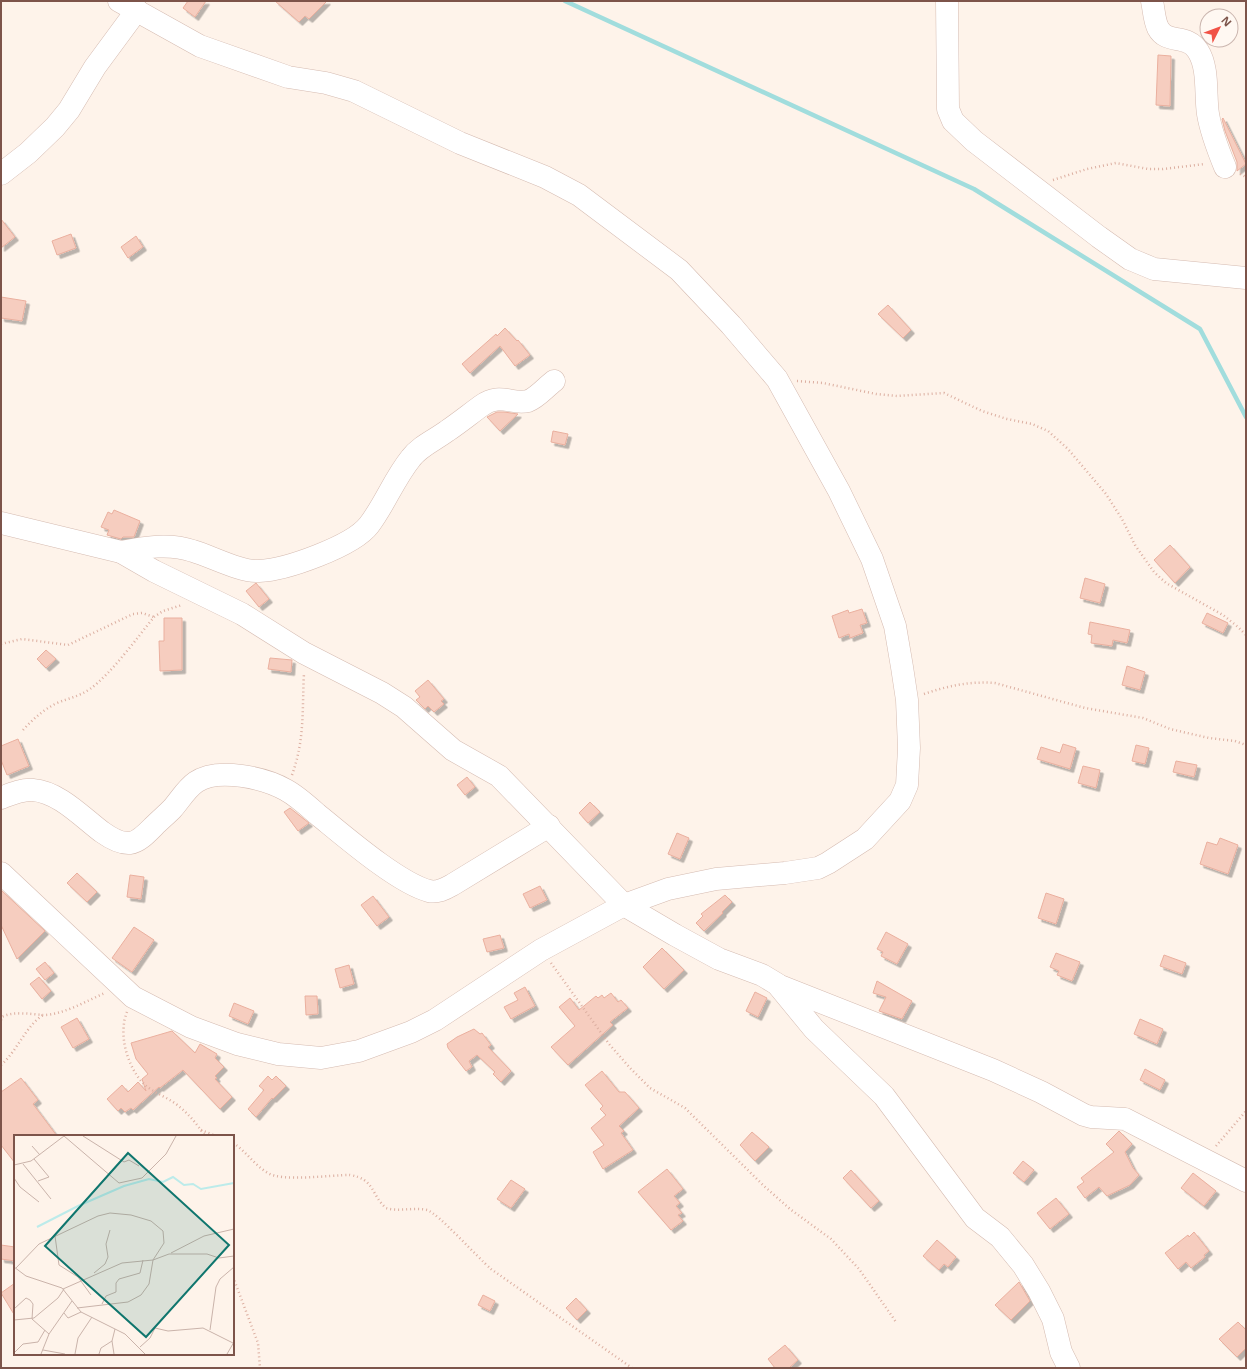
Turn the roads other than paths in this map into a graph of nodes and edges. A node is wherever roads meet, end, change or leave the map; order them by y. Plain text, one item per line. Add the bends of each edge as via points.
1 (947, 1) edge
2 (1152, 1) edge
3 (128, 6) edge
4 (1224, 167) road end
5 (1, 174) edge
6 (1246, 278) edge
7 (554, 381) dead end
8 (1, 524) edge
9 (121, 552) junction
10 (1, 798) edge
11 (549, 826) junction
12 (1, 873) edge
13 (624, 905) junction
14 (777, 984) junction
15 (1246, 1181) edge
16 (1069, 1368) edge

1 - 6 street via 948,110 953,121 974,141 1130,259 1154,268
2 - 4 street via 1156,23 1162,34 1191,43 1203,62 1208,116
3 - 5 street via 69,110 28,153
3 - 13 street via 200,46 243,63 288,78 354,90 460,143 545,177 578,195 679,270 730,324 777,379 839,491 872,559 895,626 907,700 909,748 907,785 900,801 865,839 818,868 716,879 668,889
7 - 9 street via 530,400 488,401 421,448 411,458 369,525 358,536 338,548 259,571 245,570 191,550 148,547
8 - 9 street
9 - 11 street via 242,614 304,653 404,707 452,750 499,776
10 - 11 street via 16,792 32,790 49,793 107,836 130,843 138,840 152,828 189,787 198,781 230,774 250,777 286,790 390,869 431,892 452,885
11 - 13 street
12 - 13 street via 128,992 191,1027 237,1044 278,1054 321,1058 359,1051 412,1032 435,1020 541,950
13 - 14 street via 718,959 762,975
14 - 15 street via 993,1070 1084,1115 1124,1119
14 - 16 street via 814,1029 884,1096 975,1218 1000,1237 1014,1253 1049,1312 1061,1352

